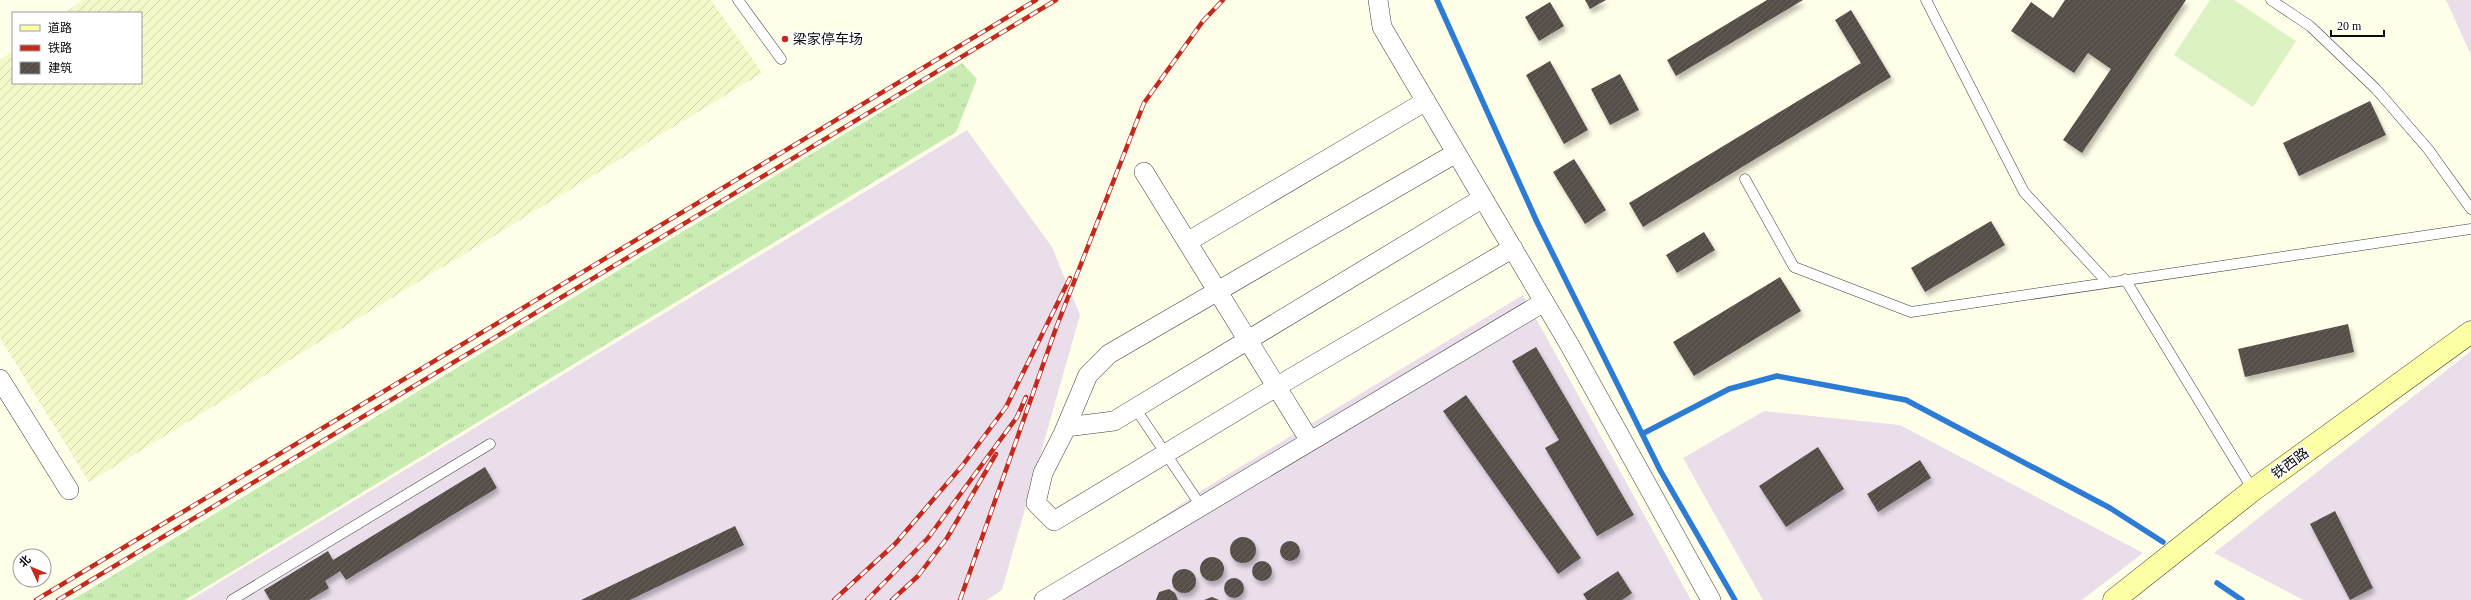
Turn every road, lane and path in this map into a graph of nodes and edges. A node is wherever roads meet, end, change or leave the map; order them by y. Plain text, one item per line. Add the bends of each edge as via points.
1 (738, 0) edge
2 (1378, 0) edge
3 (1926, 0) edge
4 (2271, 0) edge
5 (781, 59) dead end
6 (1426, 101) junction
7 (1456, 153) junction
8 (1144, 172) dead end
9 (1746, 179) dead end
10 (1483, 198) junction
11 (2471, 209) edge
12 (2471, 229) edge
13 (1187, 242) junction
14 (1513, 248) junction
15 (2125, 279) junction
16 (2107, 282) junction
17 (1218, 291) junction
18 (1544, 302) junction
19 (2471, 332) edge
20 (1248, 340) junction
21 (0, 379) edge
22 (1276, 387) junction
23 (1135, 408) junction
24 (1066, 428) junction
25 (1310, 441) junction
26 (490, 444) dead end
27 (1166, 453) junction
28 (69, 490) dead end
29 (2253, 490) junction
30 (1201, 506) junction
31 (232, 600) edge
32 (1044, 600) edge
33 (1711, 600) edge
34 (2114, 600) edge

1 - 5 lane
2 - 6 street via 1382,27
3 - 16 lane via 2024,192
4 - 11 lane via 2310,26 2376,89 2428,149
6 - 7 street
6 - 13 street
7 - 10 street
7 - 17 street
8 - 13 street
9 - 16 lane via 1794,267 1910,312
10 - 14 street
10 - 20 street
12 - 15 lane
13 - 17 street
14 - 18 street
14 - 22 street
15 - 16 lane
15 - 29 lane
17 - 20 street
17 - 24 street via 1109,354 1088,375
18 - 25 street
18 - 33 street
19 - 29 street, 铁西路
20 - 22 street
20 - 23 street
21 - 28 street
22 - 25 street
22 - 27 street
23 - 24 street via 1114,420
23 - 27 lane
24 - 27 street via 1043,474 1036,503 1054,521
25 - 30 street
26 - 31 lane
27 - 30 lane
29 - 34 street, 铁西路
30 - 32 street

